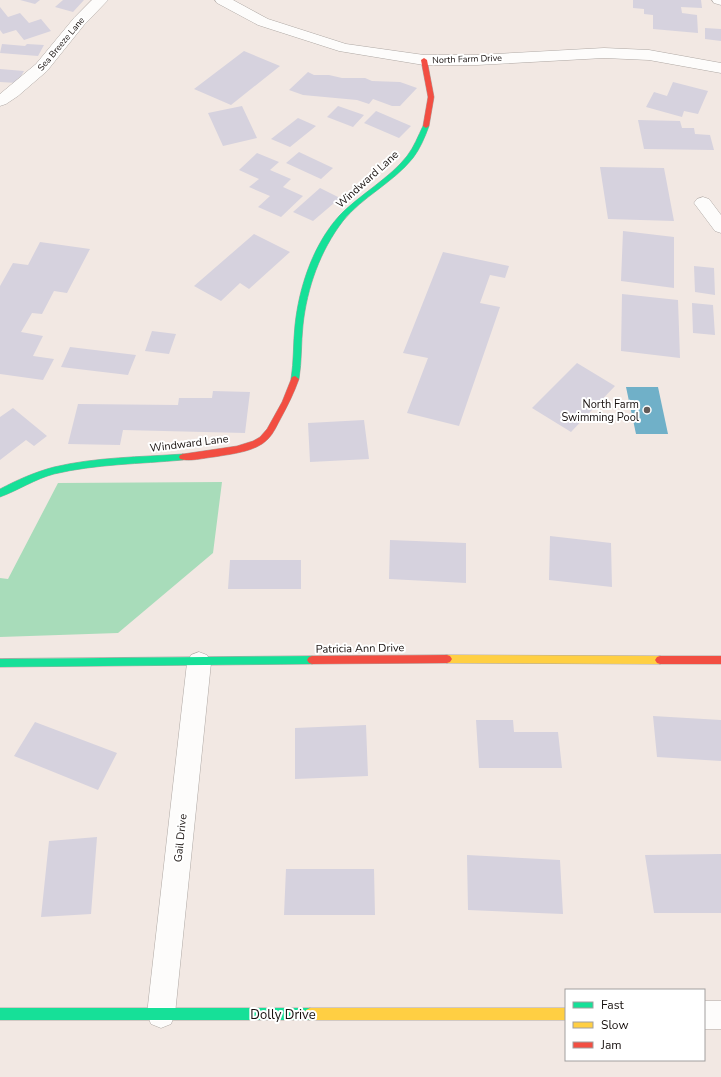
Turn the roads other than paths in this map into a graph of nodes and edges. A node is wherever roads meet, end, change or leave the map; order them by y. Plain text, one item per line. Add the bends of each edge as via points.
1 (102, 0) edge
2 (222, 0) edge
3 (424, 60) junction
4 (721, 68) edge
5 (0, 101) edge
6 (703, 203) dead end
7 (721, 228) edge
8 (0, 493) edge
9 (721, 660) edge
10 (0, 663) edge
11 (199, 663) junction
12 (0, 1014) edge
13 (161, 1014) junction
14 (565, 1014) edge
15 (705, 1015) edge
16 (721, 1015) edge

1 - 5 street, Sea Breeze Lane via 77,23 47,62 21,87
2 - 3 street, North Farm Drive via 263,22 344,48
3 - 4 street, North Farm Drive via 604,53 649,55
3 - 8 street, Windward Lane via 431,101 424,135 416,150 400,168 354,205 330,232 308,280 301,312 300,344 294,382 284,406 270,431 261,441 208,455 82,465 45,473
6 - 7 street
9 - 11 street, Patricia Ann Drive via 447,659
10 - 11 street, Patricia Ann Drive
11 - 13 street, Gail Drive
12 - 13 street, Dolly Drive
13 - 14 street, Dolly Drive
15 - 16 street

